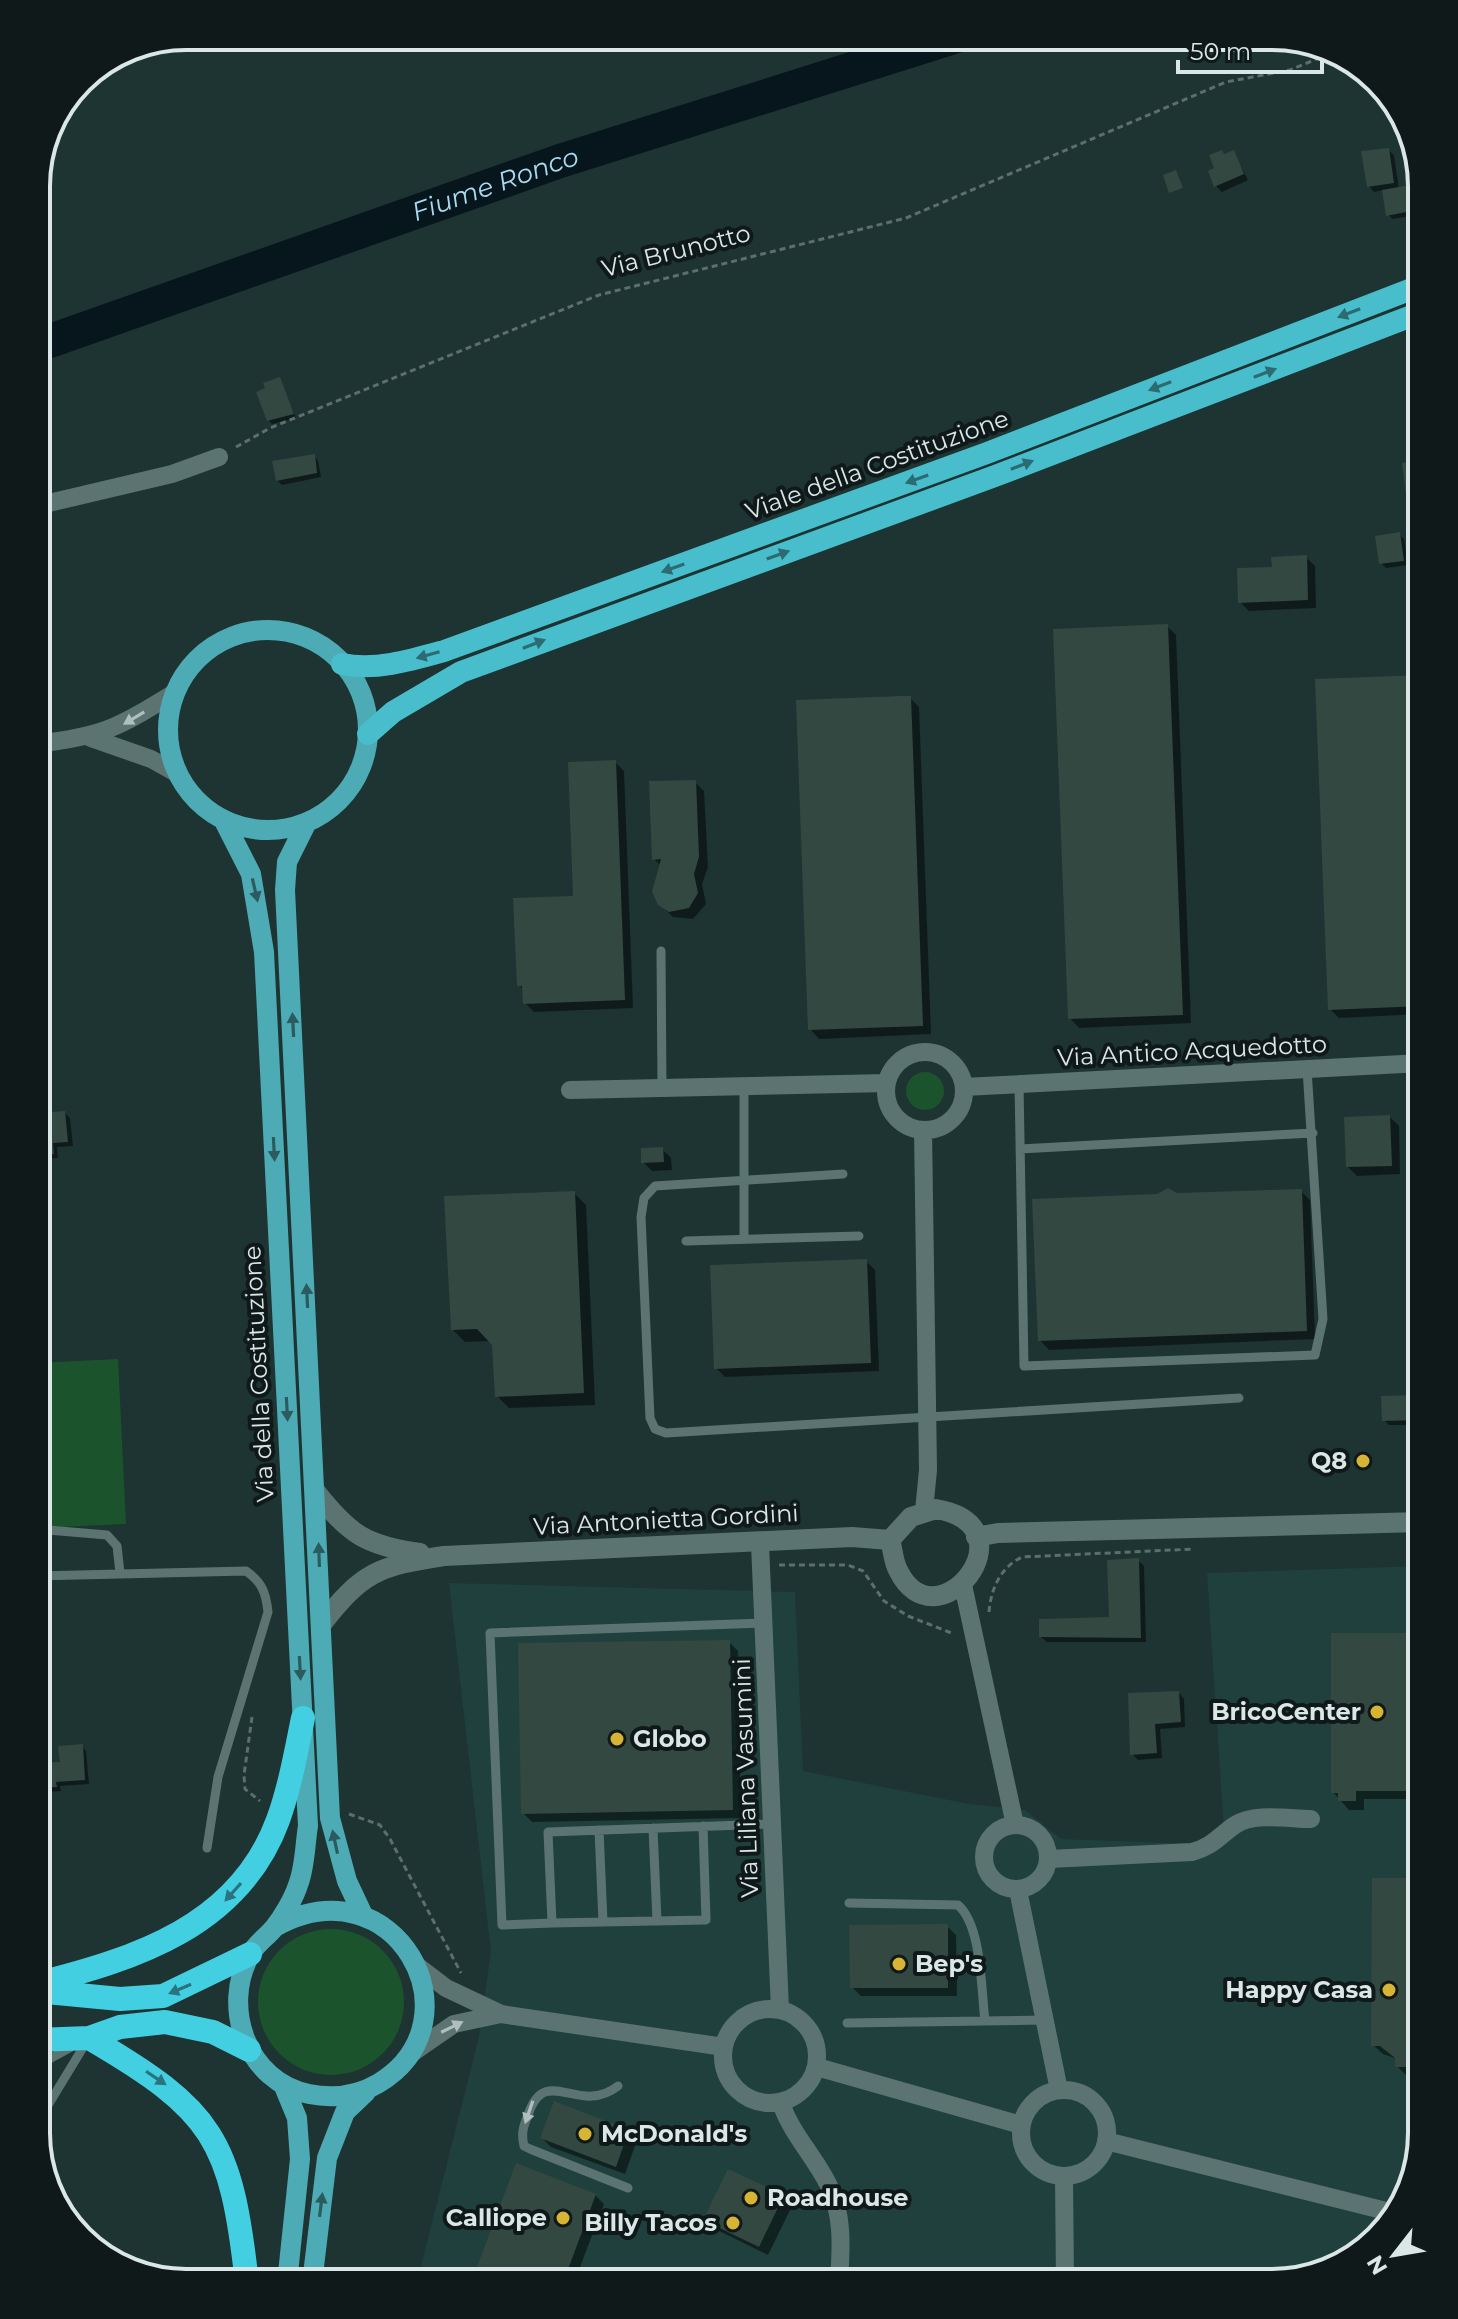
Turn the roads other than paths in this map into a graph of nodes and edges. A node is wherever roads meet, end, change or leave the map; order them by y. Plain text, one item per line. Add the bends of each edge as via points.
1 (1408, 290) edge
2 (1408, 317) edge
3 (219, 457) road end
4 (50, 503) edge
5 (342, 664) junction
6 (174, 693) junction
7 (368, 734) junction
8 (91, 738) junction
9 (50, 742) edge
10 (178, 774) junction
11 (223, 819) junction
12 (307, 822) junction
13 (661, 951) dead end
14 (1408, 1064) edge
15 (1307, 1069) junction
16 (887, 1083) junction
17 (1019, 1084) junction
18 (744, 1086) junction
19 (964, 1087) junction
20 (662, 1088) junction
21 (570, 1090) dead end
22 (923, 1130) junction
23 (1313, 1133) junction
24 (1020, 1149) junction
25 (843, 1174) dead end
26 (744, 1180) junction
27 (859, 1236) dead end
28 (744, 1239) junction
29 (686, 1241) dead end
30 (1239, 1398) dead end
31 (927, 1415) junction
32 (316, 1492) junction
33 (924, 1511) junction
34 (1408, 1522) edge
35 (50, 1530) edge
36 (976, 1537) junction
37 (890, 1540) junction
38 (760, 1544) junction
39 (444, 1556) junction
40 (120, 1573) junction
41 (50, 1576) edge
42 (963, 1585) junction
43 (763, 1623) junction
44 (321, 1625) junction
45 (303, 1718) junction
46 (1311, 1819) dead end
47 (772, 1824) junction
48 (1015, 1825) junction
49 (703, 1826) junction
50 (653, 1828) junction
51 (599, 1830) junction
52 (207, 1848) dead end
53 (1049, 1859) junction
54 (1018, 1890) junction
55 (849, 1903) dead end
56 (363, 1915) junction
57 (657, 1921) junction
58 (603, 1922) junction
59 (552, 1923) junction
60 (275, 1927) junction
61 (250, 1954) junction
62 (416, 1965) junction
63 (50, 1980) edge
64 (50, 1992) edge
65 (780, 2010) junction
66 (501, 2014) junction
67 (1044, 2020) junction
68 (985, 2021) junction
69 (847, 2023) dead end
70 (89, 2038) junction
71 (50, 2039) edge
72 (724, 2047) junction
73 (249, 2050) junction
74 (409, 2055) junction
75 (50, 2059) edge
76 (817, 2067) junction
77 (283, 2084) junction
78 (618, 2086) dead end
79 (368, 2090) junction
80 (1059, 2090) junction
81 (50, 2102) edge
82 (781, 2103) junction
83 (1021, 2125) junction
84 (1106, 2141) junction
85 (1064, 2176) junction
86 (628, 2188) dead end
87 (1384, 2210) edge
88 (245, 2269) edge
89 (288, 2269) edge
90 (314, 2269) edge
91 (839, 2269) edge
92 (1065, 2269) edge

1 -> 5 highway, Viale della Costituzione via 987,453 455,647 381,665
7 -> 2 highway, Viale della Costituzione via 393,712 461,672
3 - 4 street via 172,474
5 - 6 main road via 300,636 250,631 204,652
5 - 7 main road via 362,697
6 -> 8 street via 137,718
6 - 10 main road via 168,735
7 - 12 main road via 361,766 345,794
8 - 9 street
8 - 10 street
10 - 11 main road via 197,801
11 - 12 main road via 256,830
11 -> 45 main road, Via della Costituzione via 251,874 264,952
32 -> 12 main road via 285,890 287,862
13 - 20 lane
14 - 15 street, Via Antico Acquedotto
15 - 17 street, Via Antico Acquedotto
15 - 23 lane
16 - 18 street
16 - 19 street via 909,1055 933,1052 954,1065
16 - 22 street via 891,1109
17 - 19 street, Via Antico Acquedotto
17 - 24 lane
18 - 20 street
18 - 26 lane
19 - 22 street via 958,1113
20 - 21 street
22 - 31 street
23 - 24 lane
23 - 24 lane via 1323,1319 1315,1355 1024,1366
25 - 26 lane
26 - 28 lane
26 - 31 lane via 655,1186 644,1198 649,1402 655,1429 666,1433
27 - 28 lane
28 - 29 lane
30 - 31 lane
31 - 33 street
32 - 39 street, Via Antonietta Gordini via 347,1529 372,1542
44 -> 32 main road
33 - 36 street via 949,1511
33 - 37 street
34 - 36 street
35 - 40 lane via 107,1535 117,1546
36 - 42 street via 978,1560
37 - 38 street, Via Antonietta Gordini via 852,1537
37 - 42 street via 899,1573 913,1588 944,1594
38 - 39 street, Via Antonietta Gordini
38 - 43 street, Via Liliana Vasumini
39 - 44 street, Via Antonietta Gordini via 371,1573 348,1590
40 - 41 lane
40 - 52 lane via 246,1571 258,1579 266,1595 268,1612 218,1777
42 - 48 street
43 - 47 street, Via Liliana Vasumini
43 - 59 lane via 490,1633 502,1925
56 -> 44 main road via 347,1881 330,1818
45 - 60 main road, Via della Costituzione via 308,1826 299,1885
45 -> 63 highway via 278,1822 249,1873 225,1901 157,1947
46 - 53 street via 1251,1819 1237,1823 1208,1848 1192,1852
47 - 49 lane
47 - 65 street, Via Liliana Vasumini
48 - 53 street via 1043,1839
48 - 54 street via 996,1831 984,1859 999,1884
49 - 50 lane
49 - 57 lane via 706,1920
50 - 51 lane
50 - 57 lane
51 - 58 lane
51 - 59 lane via 548,1832
53 - 54 street via 1042,1877
54 - 67 street
55 - 68 lane via 958,1905 965,1911 974,1931
56 - 60 main road via 318,1910
56 - 62 main road via 388,1929
57 - 58 lane
58 - 59 lane
60 - 61 main road
61 -> 64 highway via 163,1996 120,1999
61 - 73 main road via 238,1985 238,2019
62 - 66 street via 460,1995
62 - 74 main road via 425,2004 421,2031
65 - 72 street via 751,2013 738,2021
65 - 76 street via 806,2025 818,2052
66 - 72 street
74 -> 66 street via 454,2024
67 - 68 lane
67 - 80 street
68 - 69 lane
70 - 71 highway
70 - 73 highway via 120,2027 165,2022 213,2032
70 - 75 lane
70 - 81 lane
70 -> 88 highway via 167,2086 207,2128 236,2196
72 - 82 street via 723,2063 738,2091 765,2104
73 - 77 main road
74 - 79 main road
76 - 82 street via 804,2090
76 - 83 street
77 - 79 main road via 325,2097
77 - 89 main road via 297,2118 300,2159
78 -> 86 lane via 595,2098 554,2090 539,2093 521,2134 524,2146
90 -> 79 main road via 327,2158 345,2112
80 - 83 street via 1034,2102
80 - 84 street via 1087,2096 1097,2106 1105,2119
82 - 91 street via 838,2211
83 - 85 street via 1031,2161
84 - 85 street via 1089,2168
84 - 87 street
85 - 92 street

